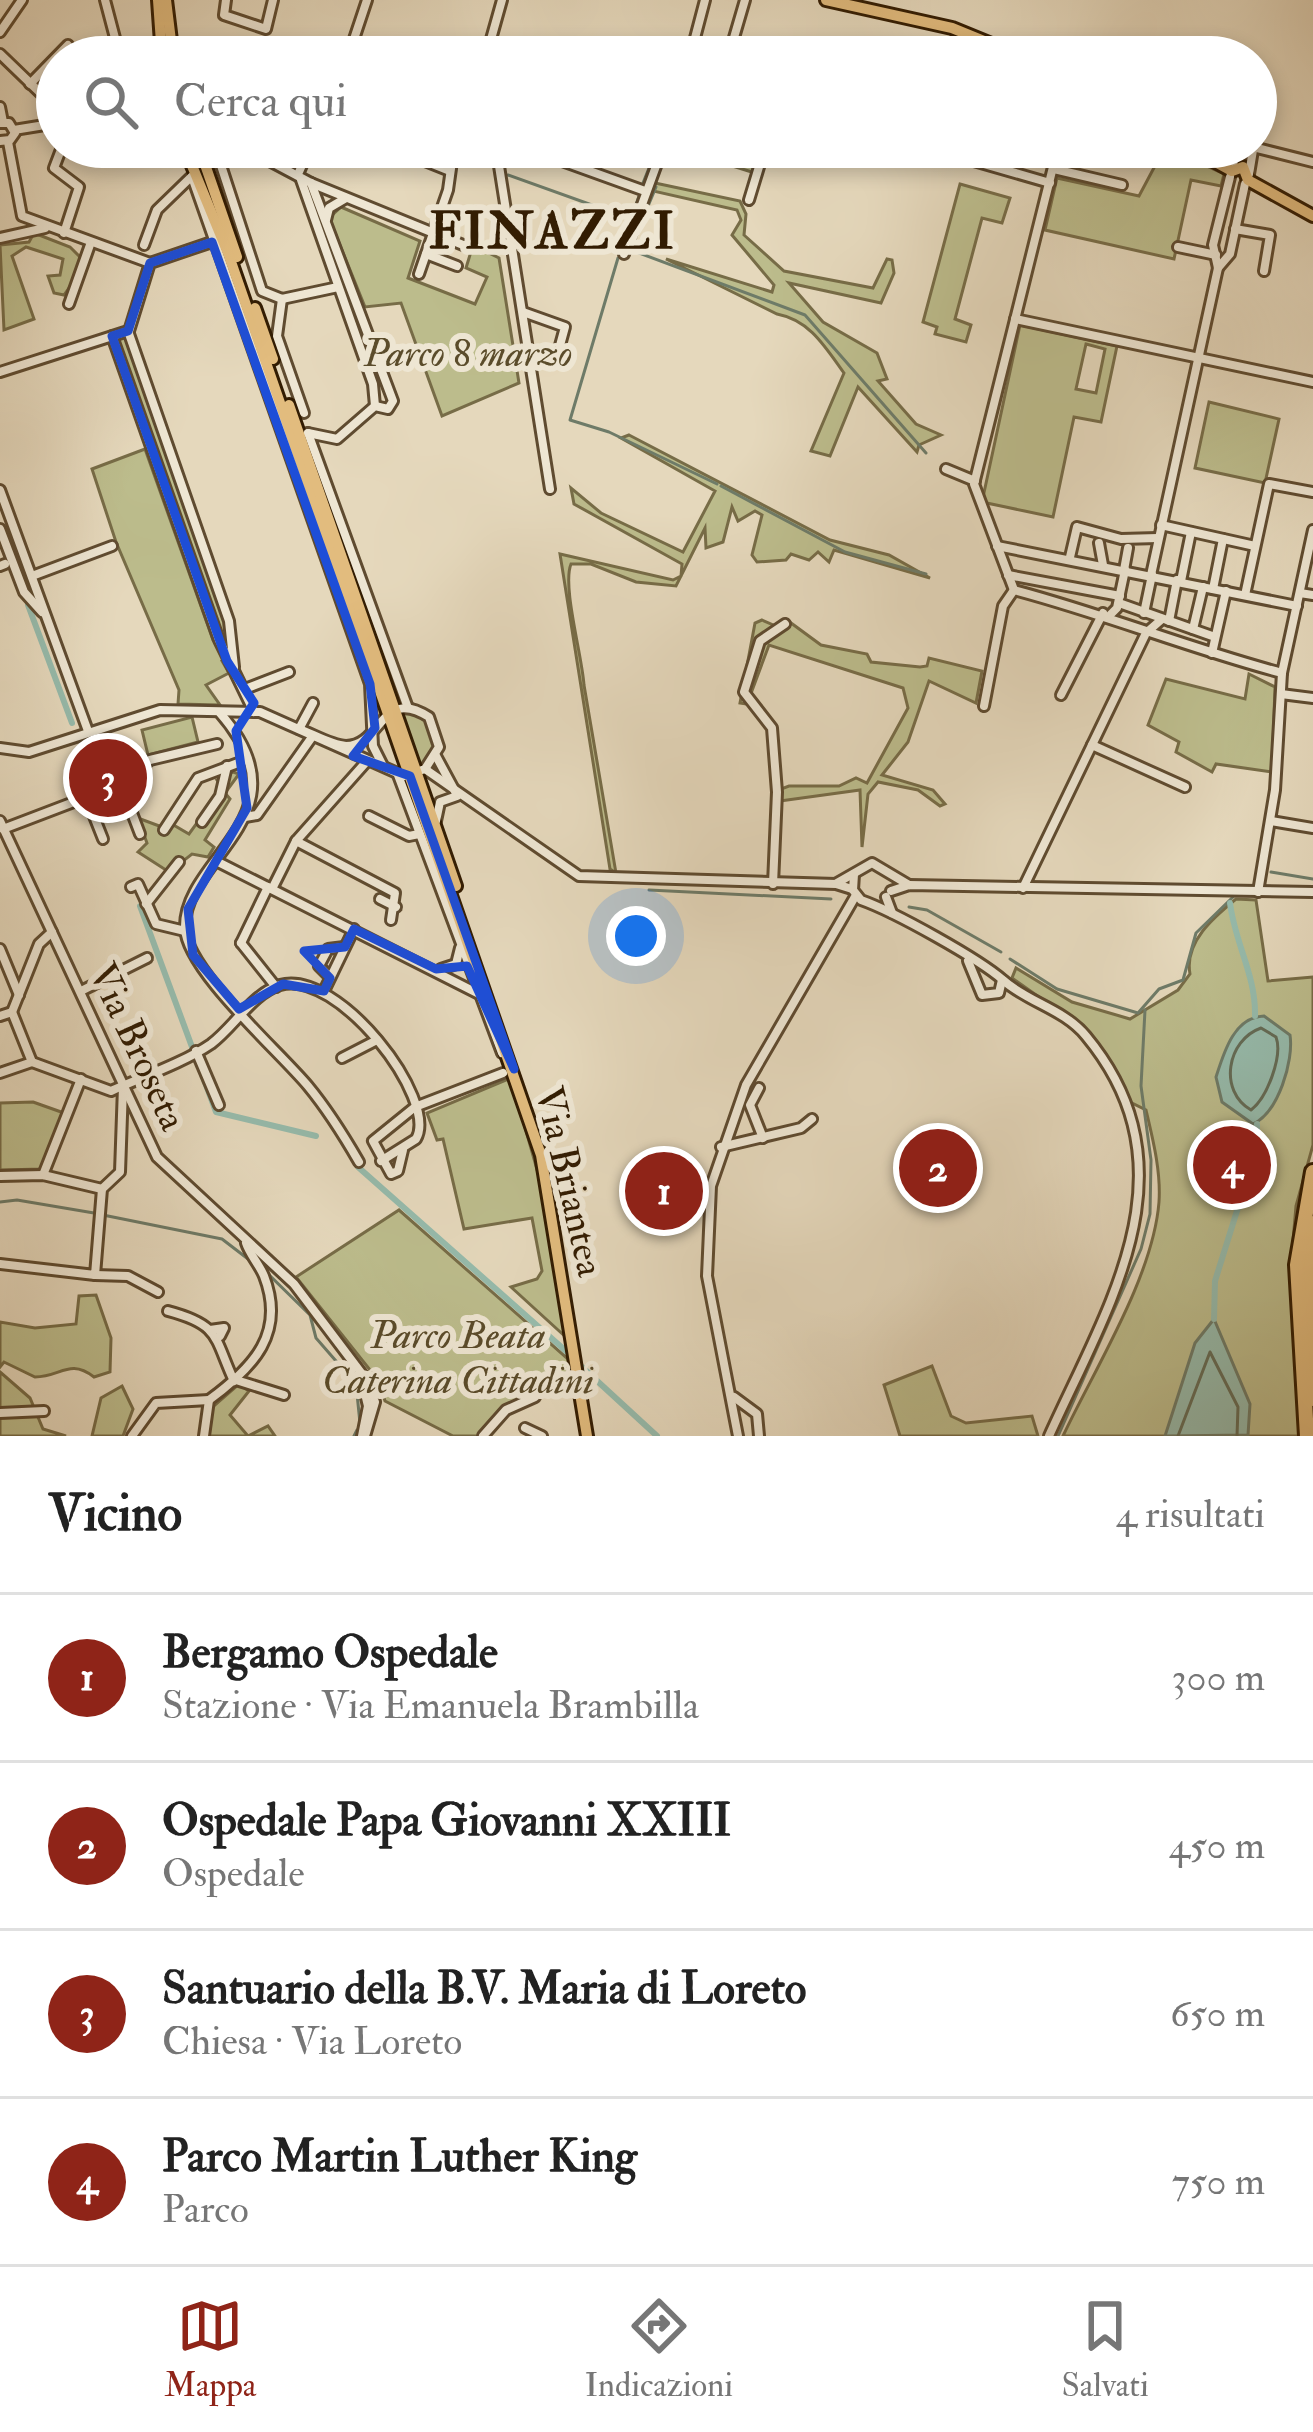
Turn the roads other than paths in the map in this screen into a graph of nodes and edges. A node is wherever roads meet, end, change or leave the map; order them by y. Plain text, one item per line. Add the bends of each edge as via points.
1 (22, 0) edge
2 (105, 0) edge
3 (162, 0) edge
4 (226, 0) edge
5 (272, 0) edge
6 (367, 0) edge
7 (502, 0) edge
8 (705, 0) edge
9 (745, 0) edge
10 (826, 0) edge
11 (0, 32) edge
12 (114, 36) edge
13 (162, 36) edge
14 (169, 36) edge
15 (355, 36) edge
16 (492, 36) edge
17 (696, 36) edge
18 (734, 36) edge
19 (972, 36) edge
20 (0, 54) edge
21 (36, 79) edge
22 (30, 85) junction
23 (36, 90) edge
24 (0, 107) edge
25 (1, 123) edge
26 (36, 126) edge
27 (14, 130) junction
28 (4, 141) edge
29 (1277, 154) edge
30 (1313, 162) edge
31 (55, 168) edge
32 (192, 168) edge
33 (198, 168) edge
34 (222, 168) edge
35 (290, 168) edge
36 (301, 168) edge
37 (442, 168) edge
38 (450, 168) edge
39 (499, 168) edge
40 (581, 168) edge
41 (654, 168) edge
42 (759, 168) edge
43 (998, 168) edge
44 (1224, 168) edge
45 (1233, 168) edge
46 (1241, 168) edge
47 (1243, 168) edge
48 (1249, 168) edge
49 (1054, 170) joint
50 (450, 171) junction
51 (299, 172) junction
52 (192, 173) junction
53 (1232, 173) junction
54 (1247, 180) junction
55 (311, 183) junction
56 (1050, 183) junction
57 (1122, 185) dead end
58 (645, 191) junction
59 (346, 198) junction
60 (749, 200) dead end
61 (1220, 215) junction
62 (1313, 216) edge
63 (327, 222) junction
64 (1236, 224) junction
65 (25, 227) junction
66 (434, 232) junction
67 (64, 233) junction
68 (4, 236) edge
69 (91, 242) junction
70 (212, 242) junction
71 (143, 245) dead end
72 (468, 248) dead end
73 (1178, 248) dead end
74 (426, 254) junction
75 (624, 254) dead end
76 (1214, 254) junction
77 (1230, 254) junction
78 (150, 263) junction
79 (457, 266) dead end
80 (1218, 268) junction
81 (1264, 271) dead end
82 (418, 274) dead end
83 (338, 287) junction
84 (282, 298) junction
85 (68, 304) dead end
86 (521, 311) junction
87 (1015, 319) junction
88 (128, 331) junction
89 (112, 336) junction
90 (539, 355) dead end
91 (1198, 358) junction
92 (0, 372) edge
93 (1313, 382) edge
94 (275, 386) junction
95 (375, 406) junction
96 (304, 413) dead end
97 (274, 416) junction
98 (303, 432) junction
99 (337, 439) junction
100 (320, 464) junction
101 (946, 469) dead end
102 (975, 481) junction
103 (550, 489) dead end
104 (0, 490) edge
105 (1313, 492) edge
106 (1161, 525) junction
107 (0, 529) edge
108 (1313, 530) edge
109 (1191, 532) junction
110 (1159, 538) junction
111 (1223, 539) junction
112 (1099, 543) dead end
113 (112, 546) dead end
114 (997, 546) junction
115 (1255, 546) junction
116 (1128, 548) dead end
117 (1070, 557) junction
118 (1103, 565) junction
119 (1124, 570) junction
120 (1008, 575) junction
121 (1151, 575) junction
122 (32, 576) junction
123 (1036, 579) junction
124 (1179, 581) junction
125 (1064, 585) junction
126 (1208, 588) junction
127 (1014, 590) junction
128 (1093, 591) junction
129 (1226, 591) junction
130 (1300, 593) junction
131 (1026, 594) junction
132 (33, 595) junction
133 (1245, 595) junction
134 (1313, 595) edge
135 (1053, 600) junction
136 (1119, 600) junction
137 (1297, 606) junction
138 (1081, 607) junction
139 (1144, 613) junction
140 (1106, 614) junction
141 (1165, 620) junction
142 (785, 624) dead end
143 (1191, 629) junction
144 (1146, 633) junction
145 (381, 634) junction
146 (1215, 637) junction
147 (1177, 640) dead end
148 (1212, 653) junction
149 (378, 658) junction
150 (233, 668) junction
151 (289, 672) dead end
152 (1282, 673) junction
153 (244, 689) junction
154 (1281, 694) junction
155 (1061, 695) dead end
156 (1313, 698) edge
157 (313, 703) dead end
158 (984, 706) dead end
159 (398, 710) junction
160 (219, 712) junction
161 (250, 712) junction
162 (374, 728) junction
163 (299, 729) junction
164 (88, 730) junction
165 (312, 736) junction
166 (237, 738) junction
167 (217, 744) dead end
168 (1092, 745) junction
169 (0, 748) edge
170 (436, 756) junction
171 (246, 760) junction
172 (367, 761) junction
173 (227, 766) junction
174 (386, 768) junction
175 (413, 773) junction
176 (121, 784) junction
177 (1185, 787) dead end
178 (86, 796) junction
179 (458, 796) junction
180 (369, 816) dead end
181 (245, 818) junction
182 (1271, 821) junction
183 (436, 822) junction
184 (202, 823) dead end
185 (1, 826) edge
186 (1313, 828) edge
187 (164, 830) dead end
188 (140, 834) dead end
189 (419, 834) junction
190 (103, 839) dead end
191 (296, 842) junction
192 (178, 862) dead end
193 (218, 862) junction
194 (886, 869) junction
195 (854, 874) junction
196 (773, 884) junction
197 (836, 884) junction
198 (909, 885) junction
199 (131, 887) dead end
200 (270, 888) junction
201 (1023, 888) junction
202 (854, 892) junction
203 (1258, 892) junction
204 (1313, 892) edge
205 (888, 894) junction
206 (380, 899) dead end
207 (868, 903) junction
208 (146, 904) junction
209 (853, 906) junction
210 (396, 908) junction
211 (893, 914) junction
212 (391, 920) dead end
213 (354, 928) junction
214 (184, 931) junction
215 (52, 932) junction
216 (241, 943) junction
217 (230, 946) dead end
218 (466, 946) junction
219 (346, 947) junction
220 (0, 950) edge
221 (147, 958) dead end
222 (965, 958) junction
223 (436, 969) junction
224 (985, 970) junction
225 (330, 978) junction
226 (975, 980) junction
227 (1003, 980) junction
228 (272, 988) junction
229 (81, 991) junction
230 (323, 991) junction
231 (478, 993) junction
232 (19, 996) junction
233 (241, 1011) junction
234 (12, 1012) junction
235 (0, 1016) edge
236 (378, 1040) junction
237 (193, 1053) junction
238 (342, 1058) dead end
239 (32, 1062) junction
240 (508, 1071) junction
241 (0, 1073) edge
242 (80, 1079) junction
243 (124, 1085) junction
244 (759, 1088) dead end
245 (219, 1106) dead end
246 (415, 1107) junction
247 (812, 1119) dead end
248 (763, 1138) junction
249 (721, 1147) junction
250 (404, 1148) junction
251 (380, 1161) junction
252 (359, 1162) dead end
253 (1313, 1172) edge
254 (44, 1175) junction
255 (0, 1176) edge
256 (102, 1189) junction
257 (1313, 1212) edge
258 (246, 1242) junction
259 (1313, 1257) edge
260 (0, 1264) edge
261 (95, 1275) junction
262 (158, 1292) dead end
263 (1307, 1292) junction
264 (168, 1311) dead end
265 (360, 1374) junction
266 (235, 1381) junction
267 (284, 1395) dead end
268 (535, 1397) dead end
269 (209, 1400) junction
270 (1313, 1400) edge
271 (44, 1411) dead end
272 (740, 1412) junction
273 (0, 1413) edge
274 (525, 1428) dead end
275 (368, 1433) edge
276 (1306, 1434) edge
277 (758, 1435) edge
278 (132, 1436) edge
279 (204, 1436) edge
280 (483, 1436) edge
281 (542, 1436) edge
282 (587, 1436) edge
283 (738, 1436) edge
284 (1049, 1436) edge

1 - 11 street
2 - 12 street
3 - 13 main road
3 - 14 main road
4 - 5 street via 224,15 266,28
6 - 15 street
7 - 16 street
8 - 17 street
9 - 18 street
10 - 19 main road
20 - 22 street
21 - 22 street
22 - 23 street
24 - 25 street
25 - 27 street
26 - 27 street
27 - 28 street
28 - 65 street
29 - 30 street
31 - 67 street via 79,187
32 - 52 main road
33 - 98 main road
34 - 84 street via 259,288
35 - 51 street
36 - 51 street
37 - 50 street
38 - 50 street
39 - 86 street
40 - 58 street
41 - 58 street
42 - 60 street
43 - 56 street
44 - 53 main road
45 - 53 street
46 - 53 main road
47 - 54 main road
48 - 54 street
49 - 56 street
49 - 57 street
50 - 66 street
51 - 55 street
51 - 83 street
52 - 70 street
52 - 71 street via 157,210
52 - 94 main road
53 - 61 street
54 - 62 main road
54 - 64 street
55 - 59 street
55 - 63 street
56 - 87 street
58 - 75 street
59 - 63 street via 329,208
59 - 66 street
61 - 64 street
61 - 76 street
63 - 95 street via 393,398 388,409
64 - 77 street
64 - 81 street via 1270,234
65 - 67 street
65 - 68 street
66 - 72 street
66 - 74 street
67 - 69 street
69 - 78 street
69 - 85 street
70 - 78 street
70 - 97 street
73 - 76 street
74 - 79 street
74 - 82 street
76 - 77 street
76 - 80 street
77 - 80 street
78 - 88 street
80 - 91 street
83 - 84 street
83 - 95 street
84 - 96 street via 277,336
86 - 90 street via 565,327 556,360
86 - 103 street
87 - 91 street
87 - 102 street
88 - 89 street
88 - 150 street via 229,621
89 - 92 street
89 - 150 street
91 - 93 street
91 - 106 street
94 - 97 street
94 - 159 main road
95 - 99 street
97 - 162 street via 370,684
98 - 99 street
98 - 100 street
98 - 149 main road
99 - 100 street via 313,440
100 - 145 street
101 - 102 street
102 - 114 street
104 - 122 street
105 - 115 street via 1269,484
106 - 109 street
106 - 110 street
107 - 132 street
108 - 130 street
109 - 111 street
109 - 124 street
110 - 117 street via 1121,539 1077,527
110 - 121 street
111 - 115 street
111 - 126 street
112 - 118 street
113 - 122 street
114 - 117 street
114 - 120 street
115 - 133 street
116 - 119 street
117 - 118 street
118 - 119 street
119 - 121 street
119 - 136 street
120 - 123 street
120 - 127 street
121 - 124 street
121 - 139 street
122 - 132 street
123 - 125 street
123 - 131 street
124 - 126 street
124 - 141 street
125 - 128 street
125 - 135 street
126 - 129 street
126 - 143 street
127 - 131 street
127 - 158 street via 1003,606
128 - 136 street
128 - 138 street
129 - 133 street
129 - 146 street
130 - 134 street
130 - 137 street
131 - 135 street
132 - 164 street
133 - 137 street
135 - 138 street
136 - 139 street
136 - 140 street
137 - 152 street
138 - 140 street
139 - 141 street
140 - 144 street
140 - 155 street
141 - 143 street
141 - 144 street
142 - 196 street via 760,641 744,692 772,728
143 - 146 street
143 - 147 street
144 - 148 street
144 - 168 street
145 - 149 street
145 - 159 street
146 - 148 street
148 - 152 street
149 - 159 main road
150 - 153 street
151 - 153 street
152 - 154 street
153 - 161 street
154 - 156 street
154 - 182 street
157 - 163 street
159 - 162 street
159 - 170 street via 436,726
159 - 175 main road
160 - 161 street
160 - 164 street via 160,710
160 - 166 street
161 - 163 street
161 - 166 street
162 - 163 street via 345,746
162 - 174 street
163 - 165 street
164 - 169 street via 29,752
165 - 172 street
165 - 181 street via 257,814
166 - 171 street
167 - 176 street via 150,760
168 - 177 street
168 - 201 street
170 - 175 street
170 - 179 street
171 - 173 street
171 - 181 street
172 - 174 street
172 - 191 street
173 - 184 street
173 - 187 street via 198,778
174 - 175 street
175 - 179 street
175 - 183 main road, Via Briantea
175 - 189 street
175 - 218 main road, Via Briantea
176 - 178 street
176 - 188 street
178 - 185 street
178 - 190 street
179 - 183 street via 440,802
179 - 196 street via 579,876
180 - 189 street
181 - 193 street
182 - 186 street
182 - 203 street
183 - 218 main road, Via Briantea
185 - 215 street, Via Broseta
189 - 218 street
191 - 200 street
191 - 210 street via 384,885 395,893
192 - 208 street
193 - 200 street
193 - 214 street via 193,897
194 - 195 street via 868,864
194 - 198 street
194 - 205 street
195 - 197 street
195 - 202 street
196 - 197 street
197 - 202 street
198 - 201 street
198 - 205 street
199 - 208 street via 138,884
200 - 213 street
200 - 216 street
201 - 203 street
202 - 207 street
202 - 209 street
203 - 204 street
205 - 207 street
205 - 211 street
206 - 210 street
207 - 209 street
207 - 211 street
208 - 214 street via 162,928
209 - 249 street via 772,1034
210 - 212 street
211 - 222 street
213 - 219 street
213 - 223 street
214 - 233 street via 193,955
215 - 229 street, Via Broseta
215 - 232 street via 39,944
216 - 217 street
216 - 228 street
218 - 223 street via 456,964
218 - 231 street
218 - 240 main road, Via Briantea
219 - 225 street
219 - 225 street via 328,949 320,967
220 - 232 street
221 - 229 street
222 - 224 street
222 - 226 street
223 - 231 street
224 - 226 street
224 - 227 street
225 - 230 street
226 - 227 street via 987,997
227 - 284 street via 1084,1034 1122,1097 1139,1157 1131,1250
228 - 230 street via 299,983
228 - 233 street
229 - 243 street, Via Broseta
230 - 236 street
231 - 240 street
232 - 234 street
233 - 237 street
233 - 252 street via 308,1086
234 - 235 street
234 - 239 street
236 - 238 street
236 - 246 street
237 - 243 street
237 - 245 street
239 - 241 street
239 - 242 street
240 - 246 street
240 - 282 main road, Via Briantea via 553,1207
242 - 243 street via 108,1090
242 - 254 street
243 - 256 street via 120,1172
243 - 258 street, Via Broseta via 166,1169
244 - 248 street via 750,1105
246 - 250 street via 422,1129
246 - 251 street via 375,1138
247 - 248 street
248 - 249 street
249 - 272 street via 706,1250 712,1320
250 - 251 street
250 - 251 street via 397,1173
253 - 276 highway via 1299,1239
254 - 255 street
254 - 256 street
256 - 261 street
257 - 263 highway
258 - 265 street, Via Broseta via 294,1284
258 - 266 street via 273,1300 272,1328
259 - 263 highway
260 - 261 street
261 - 262 street via 128,1276
263 - 270 highway
264 - 266 street via 220,1336
265 - 275 street, Via Broseta
265 - 275 street, Via Broseta via 375,1402
266 - 267 street
266 - 269 street
268 - 280 street via 506,1409
269 - 278 street via 156,1403
269 - 279 street
271 - 273 street
272 - 277 street via 758,1414
272 - 283 street via 732,1428
274 - 281 street

